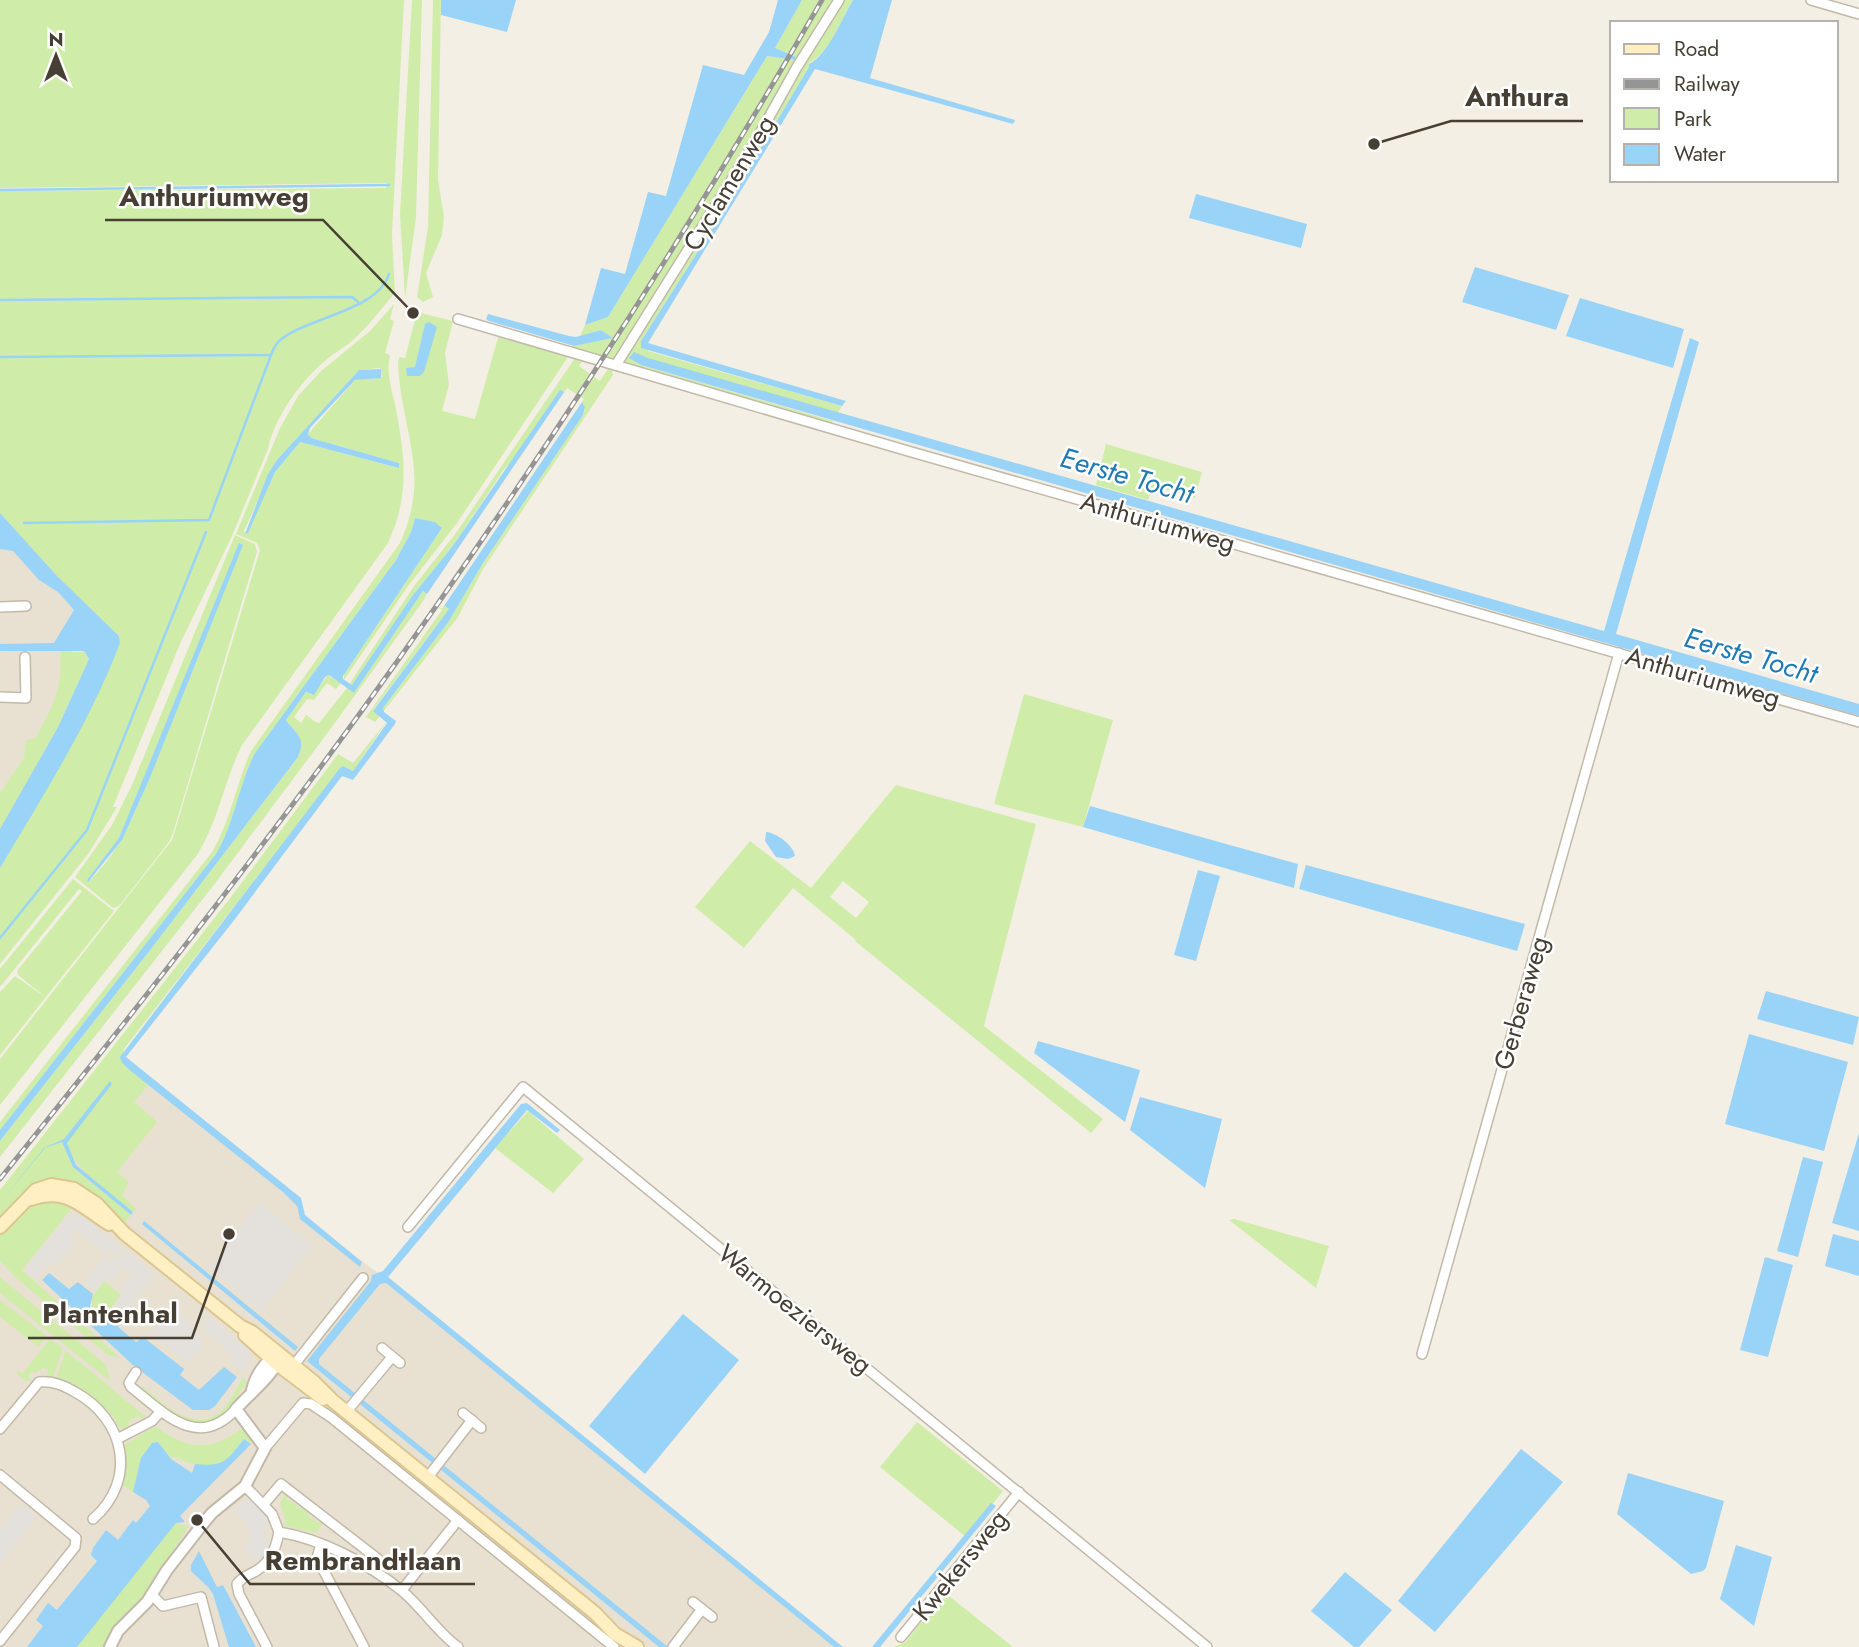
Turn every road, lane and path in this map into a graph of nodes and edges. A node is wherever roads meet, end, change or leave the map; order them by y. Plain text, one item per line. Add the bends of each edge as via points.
1 (839, 0) edge
2 (1811, 0) edge
3 (1859, 14) edge
4 (458, 319) dead end
5 (616, 365) junction
6 (26, 606) dead end
7 (0, 607) edge
8 (1619, 653) junction
9 (25, 657) dead end
10 (0, 697) edge
11 (1859, 722) edge
12 (0, 1227) edge
13 (408, 1227) dead end
14 (363, 1278) dead end
15 (382, 1348) dead end
16 (1422, 1354) dead end
17 (276, 1359) junction
18 (291, 1369) junction
19 (136, 1372) dead end
20 (351, 1406) junction
21 (236, 1409) junction
22 (161, 1411) junction
23 (463, 1413) dead end
24 (472, 1420) junction
25 (481, 1427) dead end
26 (0, 1429) edge
27 (117, 1439) junction
28 (265, 1448) junction
29 (434, 1469) junction
30 (0, 1475) edge
31 (246, 1486) junction
32 (1018, 1492) junction
33 (264, 1504) junction
34 (93, 1519) dead end
35 (458, 1521) junction
36 (279, 1532) junction
37 (321, 1544) junction
38 (371, 1569) junction
39 (402, 1590) junction
40 (152, 1595) junction
41 (693, 1602) dead end
42 (702, 1609) junction
43 (712, 1617) dead end
44 (901, 1637) dead end
45 (0, 1641) edge
46 (608, 1645) edge
47 (635, 1646) edge
48 (110, 1647) edge
49 (214, 1647) edge
50 (267, 1647) edge
51 (364, 1647) edge
52 (458, 1647) edge
53 (673, 1647) edge
54 (1208, 1647) edge

1 - 5 street, Cyclamenweg
2 - 3 street
4 - 5 street, Anthuriumweg
5 - 8 street, Anthuriumweg
6 - 7 street
8 - 11 street, Anthuriumweg
8 - 16 street, Gerberaweg
9 - 10 street via 26,698
12 - 17 main road via 40,1188 74,1189
13 - 32 street, Warmoeziersweg via 523,1087
14 - 18 street
15 - 20 street via 396,1360
17 - 18 main road
17 - 21 street via 255,1379
18 - 20 main road via 322,1398
19 - 22 street via 129,1383
20 - 29 main road
21 - 22 street via 220,1423 196,1428
21 - 28 street
22 - 27 street via 152,1421
23 - 24 street
24 - 25 street
24 - 29 street
26 - 27 street via 39,1382 50,1381 100,1410
27 - 34 street via 119,1478 108,1504
28 - 31 street
28 - 35 street via 303,1403 311,1404
29 - 47 main road via 615,1634
30 - 45 street via 72,1533 76,1542
31 - 33 street
31 - 40 street via 202,1524
32 - 44 street, Kwekersweg
32 - 54 street, Warmoeziersweg
33 - 36 street
33 - 38 street via 282,1484 378,1559
35 - 39 street
35 - 46 street
36 - 37 street
36 - 50 street via 265,1564 240,1580 237,1588
37 - 38 street
37 - 51 street via 317,1558
38 - 39 street
39 - 52 street
40 - 48 street via 126,1621
40 - 49 street via 163,1606 201,1597
41 - 42 street
42 - 43 street
42 - 53 street

